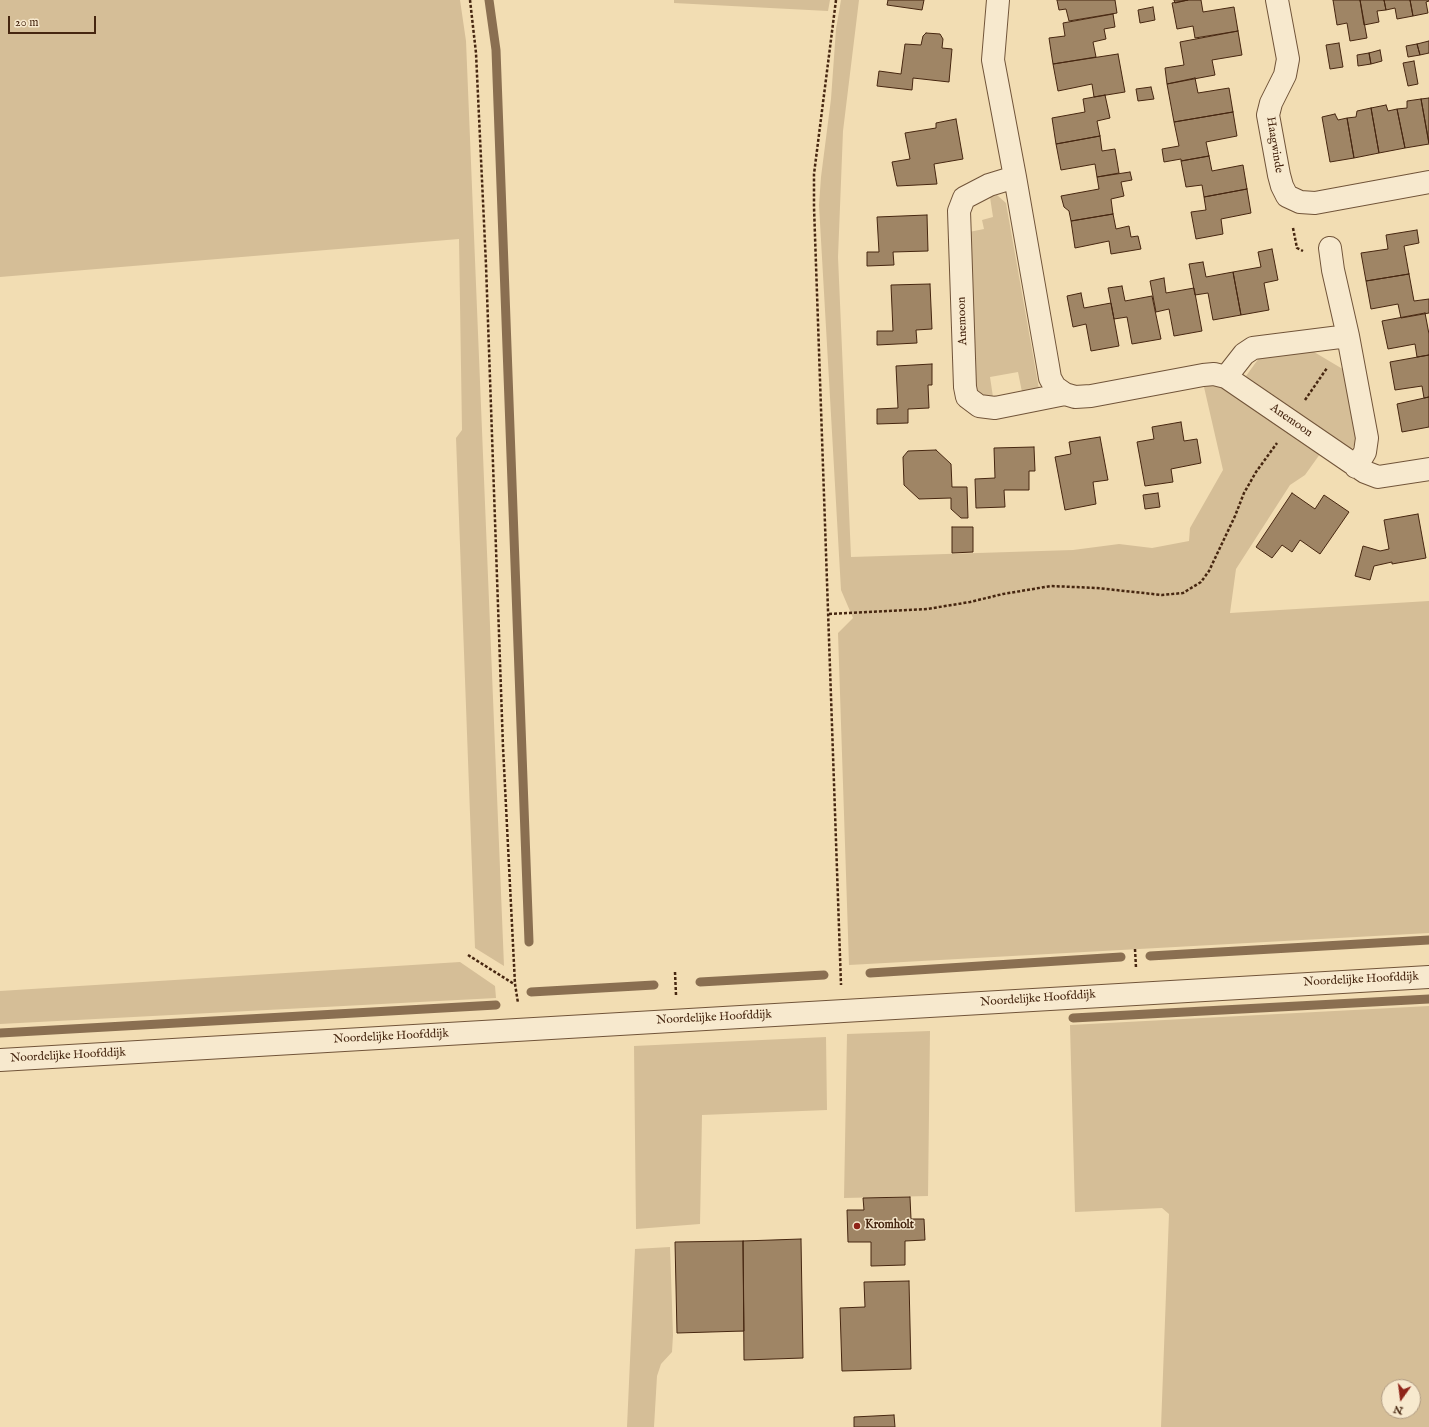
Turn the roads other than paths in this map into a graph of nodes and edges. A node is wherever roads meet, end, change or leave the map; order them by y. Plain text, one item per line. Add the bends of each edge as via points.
1 (998, 0) edge
2 (1277, 0) edge
3 (1015, 177) junction
4 (1429, 182) edge
5 (1330, 248) dead end
6 (1348, 336) junction
7 (1226, 376) junction
8 (1065, 394) junction
9 (1356, 467) junction
10 (1429, 469) edge
11 (1429, 976) edge
12 (0, 1060) edge

1 - 3 street via 993,60
2 - 4 street, Haagwinde via 1288,59 1285,75 1270,103 1268,115 1279,175 1287,196 1300,202 1315,203
3 - 8 street via 1050,378 1055,387
3 - 8 street, Anemoon via 989,185 964,198 959,211 964,387 967,397 979,406 995,408
5 - 6 street
6 - 7 street via 1253,348 1244,354
6 - 9 street via 1367,438 1365,452
7 - 8 street, Anemoon via 1203,375 1090,396 1075,397
7 - 9 street, Anemoon
9 - 10 street, Anemoon via 1378,477
11 - 12 street, Noordelijke Hoofddijk

